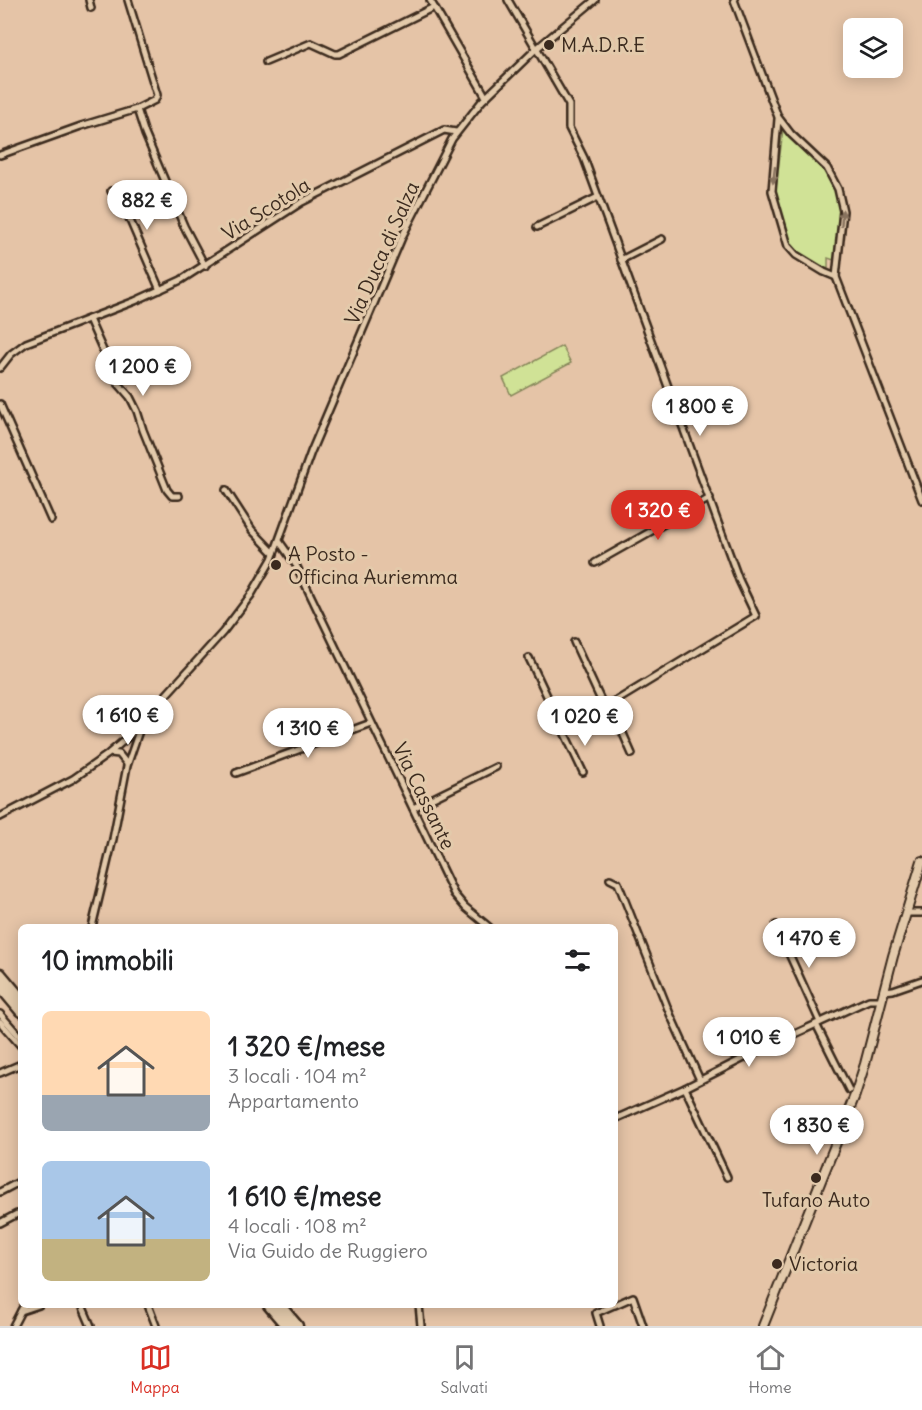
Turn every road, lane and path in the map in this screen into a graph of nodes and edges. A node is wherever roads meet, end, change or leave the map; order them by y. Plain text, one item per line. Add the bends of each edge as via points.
1 (89, 0) edge
2 (128, 0) edge
3 (430, 0) edge
4 (508, 0) edge
5 (595, 0) edge
6 (734, 0) edge
7 (434, 7) junction
8 (91, 8) dead end
9 (536, 49) junction
10 (266, 62) dead end
11 (486, 97) junction
12 (137, 109) junction
13 (778, 117) junction
14 (456, 132) junction
15 (0, 155) edge
16 (111, 191) dead end
17 (598, 197) junction
18 (537, 227) dead end
19 (662, 239) dead end
20 (621, 260) junction
21 (205, 266) junction
22 (836, 277) junction
23 (160, 290) junction
24 (89, 319) junction
25 (0, 368) edge
26 (0, 404) edge
27 (226, 490) dead end
28 (179, 496) dead end
29 (710, 498) junction
30 (922, 500) edge
31 (51, 520) dead end
32 (279, 541) junction
33 (274, 553) junction
34 (595, 562) dead end
35 (574, 642) dead end
36 (529, 658) dead end
37 (607, 705) junction
38 (142, 722) junction
39 (371, 723) junction
40 (565, 732) junction
41 (110, 753) junction
42 (632, 754) dead end
43 (127, 766) junction
44 (496, 767) dead end
45 (583, 772) dead end
46 (236, 773) dead end
47 (413, 808) junction
48 (0, 817) edge
49 (922, 861) edge
50 (921, 870) edge
51 (610, 879) dead end
52 (906, 913) junction
53 (922, 913) edge
54 (93, 924) edge
55 (485, 924) edge
56 (776, 925) dead end
57 (0, 974) edge
58 (922, 981) edge
59 (0, 986) edge
60 (884, 991) junction
61 (18, 995) edge
62 (881, 1000) junction
63 (18, 1007) edge
64 (0, 1014) edge
65 (0, 1022) edge
66 (818, 1023) junction
67 (18, 1035) edge
68 (18, 1043) edge
69 (18, 1065) edge
70 (0, 1073) edge
71 (700, 1080) junction
72 (685, 1088) junction
73 (849, 1090) dead end
74 (618, 1118) edge
75 (727, 1178) dead end
76 (18, 1183) edge
77 (0, 1192) edge
78 (17, 1214) dead end
79 (0, 1223) edge
80 (618, 1304) edge
81 (22, 1308) edge
82 (31, 1308) edge
83 (83, 1308) edge
84 (149, 1308) edge
85 (272, 1308) edge
86 (282, 1308) edge
87 (419, 1308) edge
88 (608, 1308) edge
89 (20, 1312) junction
90 (13, 1326) edge
91 (91, 1326) edge
92 (156, 1326) edge
93 (287, 1326) edge
94 (297, 1326) edge
95 (421, 1326) edge
96 (600, 1326) edge
97 (643, 1326) edge
98 (763, 1326) edge

1 - 8 street
2 - 12 street via 157,95
3 - 7 street
4 - 9 street
5 - 9 street, Via Duca di Salza
6 - 13 street
7 - 10 street via 339,54 311,42
7 - 11 street
9 - 11 street, Via Duca di Salza
9 - 17 street via 569,105 569,128
11 - 14 street, Via Duca di Salza
12 - 15 street
12 - 21 street via 184,226
22 -> 13 street via 843,211 838,189 827,168
13 -> 22 street via 772,192 788,246 796,255
14 - 21 street, Via Scotola via 444,130 302,202
14 - 32 street, Via Duca di Salza via 403,235 311,452
16 - 23 street via 123,207
17 - 18 street
17 - 20 street
19 - 20 street
20 - 29 street
21 - 23 street, Via Scotola
22 - 30 street
23 - 24 street, Via Scotola
24 - 25 street, Via Scotola via 26,343
24 - 28 street via 117,382 137,411 167,490 172,496
26 - 31 street
27 - 33 street via 252,530
29 - 34 street
29 - 37 street via 756,616
32 - 33 street, Via Duca di Salza
32 - 39 street, Via Cassante via 296,565
33 - 38 street, Via Duca di Salza via 251,595 224,632
35 - 37 street
36 - 40 street
37 - 40 street
37 - 42 street
38 - 41 street, Via Duca di Salza
38 - 43 street
39 - 46 street
39 - 47 street, Via Cassante
40 - 45 street
41 - 43 street via 123,756
41 - 48 street, Via Duca di Salza via 73,779
43 - 54 street
44 - 47 street
47 - 55 street, Via Cassante via 454,894
49 - 50 street
50 - 52 street
51 - 71 street via 618,883
52 - 53 street
52 - 60 street
56 - 66 street
57 - 61 highway
58 - 60 street
59 - 63 highway
60 - 62 street
62 - 66 street via 868,1000
62 - 98 street via 855,1095
64 - 67 street
65 - 68 street
66 - 71 street
66 - 73 street
69 - 70 street
71 - 72 street
72 - 74 street
72 - 75 street
76 - 77 street
78 - 79 street
80 - 97 street via 633,1297
81 - 89 street
82 - 89 street
83 - 91 street
84 - 92 street
85 - 93 highway
86 - 94 highway
87 - 95 street
88 - 96 street via 596,1313
89 - 90 street

